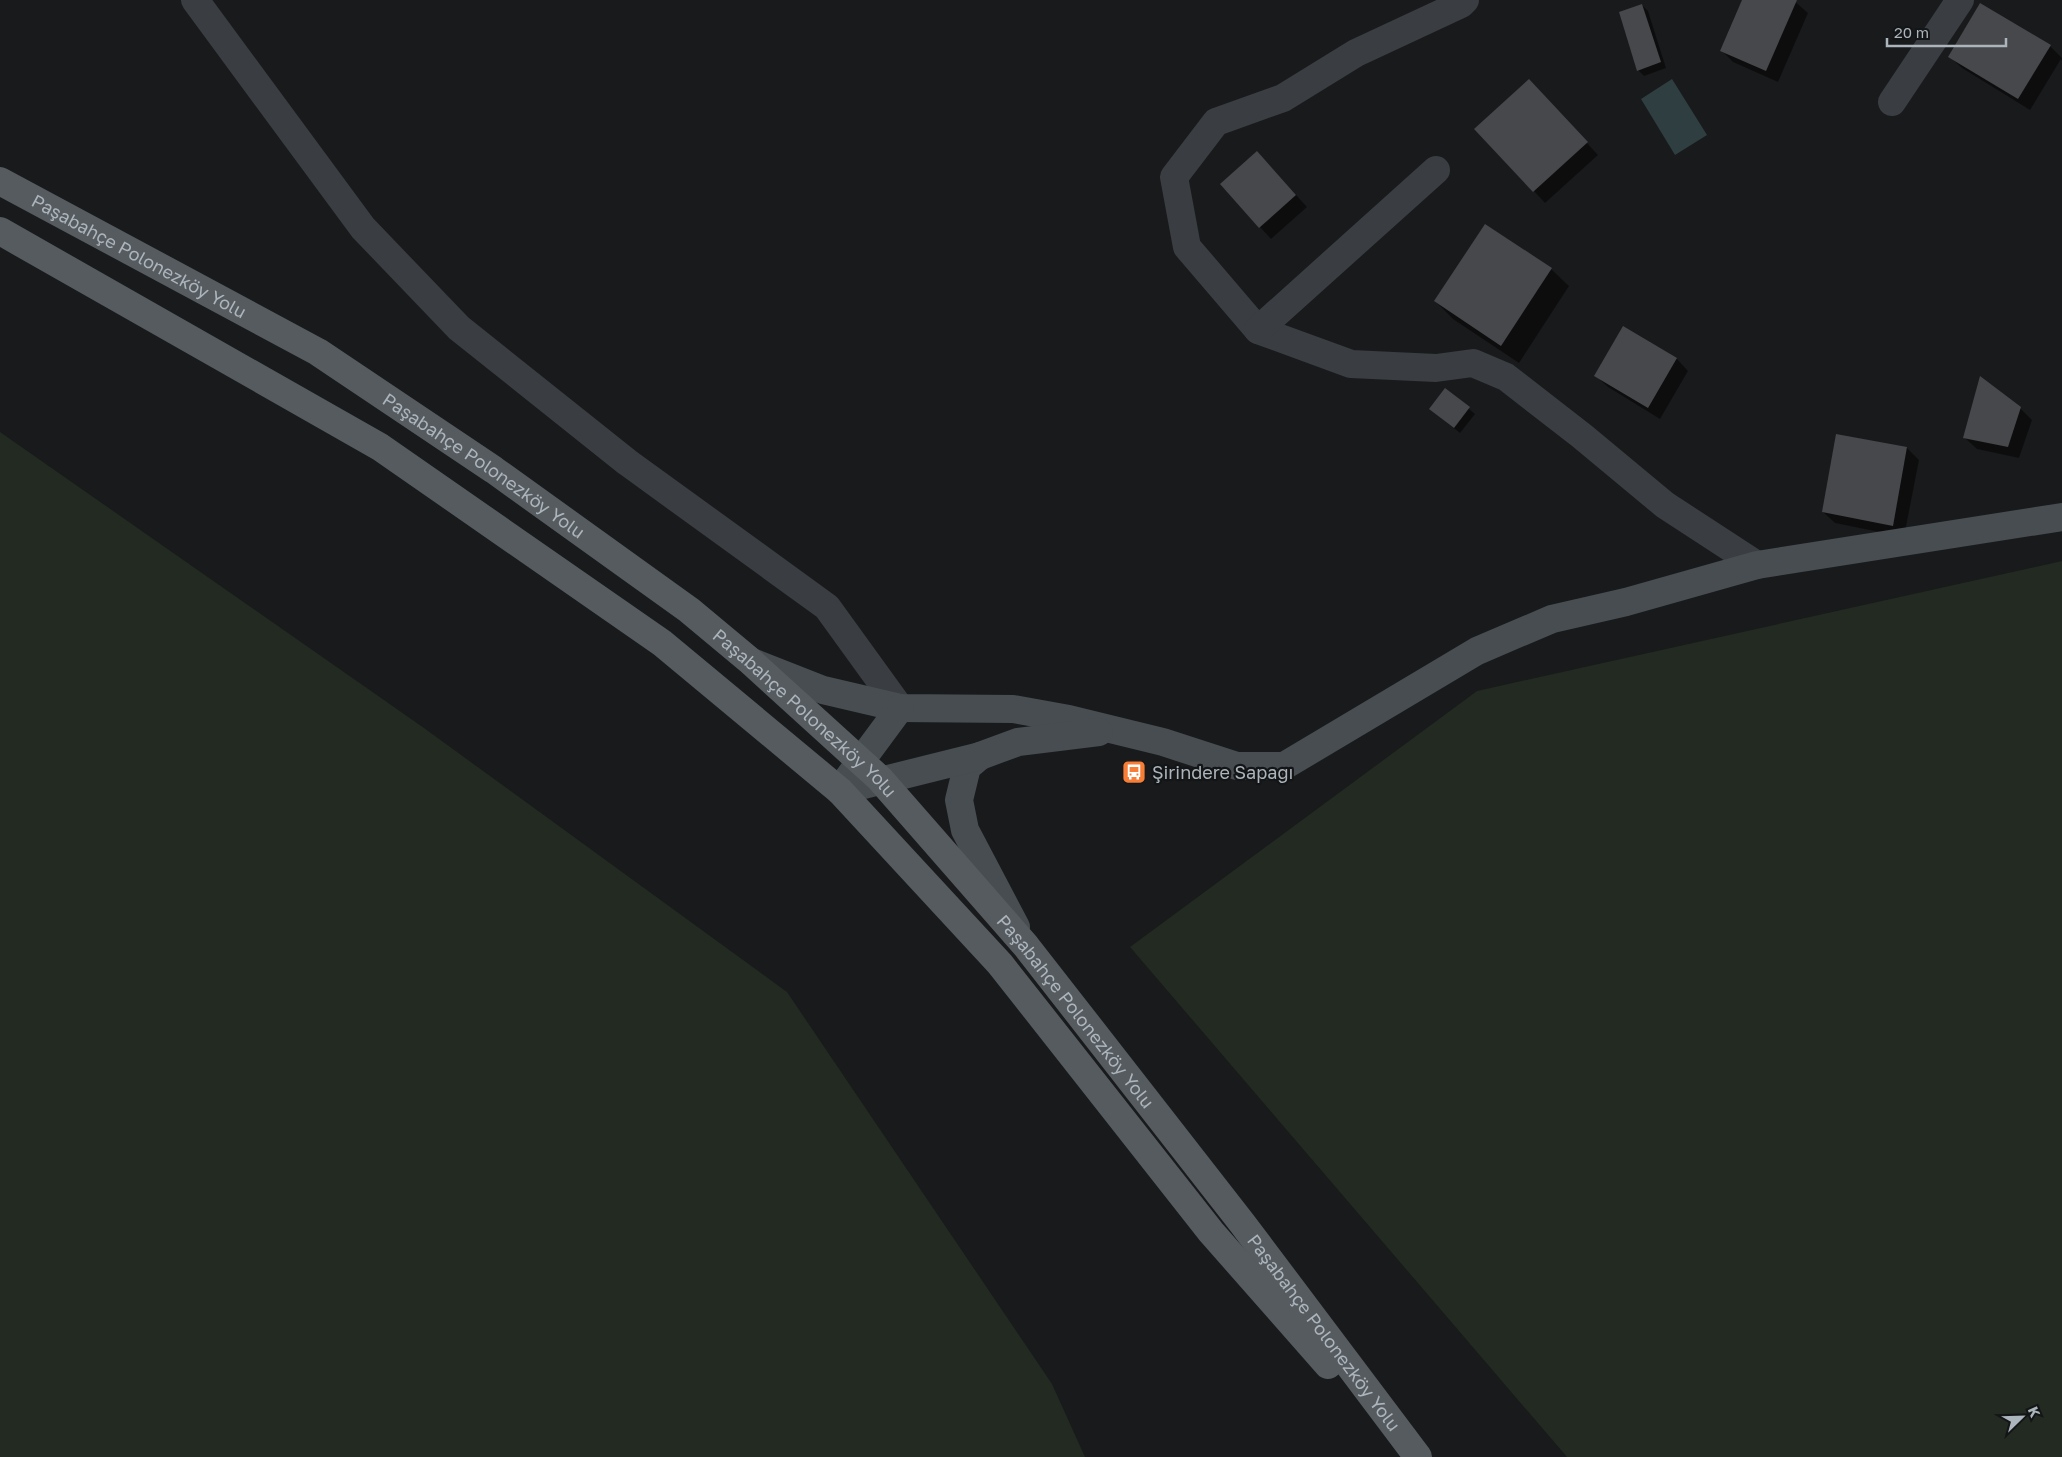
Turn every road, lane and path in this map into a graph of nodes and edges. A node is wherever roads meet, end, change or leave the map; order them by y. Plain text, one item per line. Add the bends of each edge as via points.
1 (194, 0) edge
2 (1465, 0) edge
3 (1960, 0) edge
4 (1892, 102) dead end
5 (1436, 170) dead end
6 (0, 180) edge
7 (0, 231) edge
8 (1258, 330) junction
9 (2062, 517) edge
10 (1757, 565) junction
11 (749, 660) junction
12 (900, 708) junction
13 (1115, 730) junction
14 (980, 756) junction
15 (871, 770) junction
16 (840, 790) junction
17 (1026, 946) junction
18 (1410, 1457) edge
19 (1418, 1457) edge

1 - 12 street via 363,228 459,328 627,462 827,608
2 - 8 street via 1356,53 1283,98 1216,122 1174,177 1187,247
3 - 4 street
5 - 8 street
6 - 11 main road, Paşabahçe Polonezköy Yolu via 318,352 510,482 689,610
7 - 16 main road, Paşabahçe Polonezköy Yolu via 380,447 662,643
8 - 10 street via 1351,364 1436,368 1473,363 1506,377 1665,505
9 - 10 street
10 - 13 street via 1552,620 1477,651 1284,766 1237,766
11 - 12 street via 823,690
11 - 15 main road, Paşabahçe Polonezköy Yolu
12 - 13 street via 1013,709
12 - 15 street
13 - 14 street via 1018,742
14 - 15 street
14 - 17 street via 967,767 959,800 965,830
15 - 16 street
15 - 17 main road, Paşabahçe Polonezköy Yolu
16 - 18 main road, Paşabahçe Polonezköy Yolu via 1000,964 1211,1232
17 - 19 main road, Paşabahçe Polonezköy Yolu via 1242,1223

